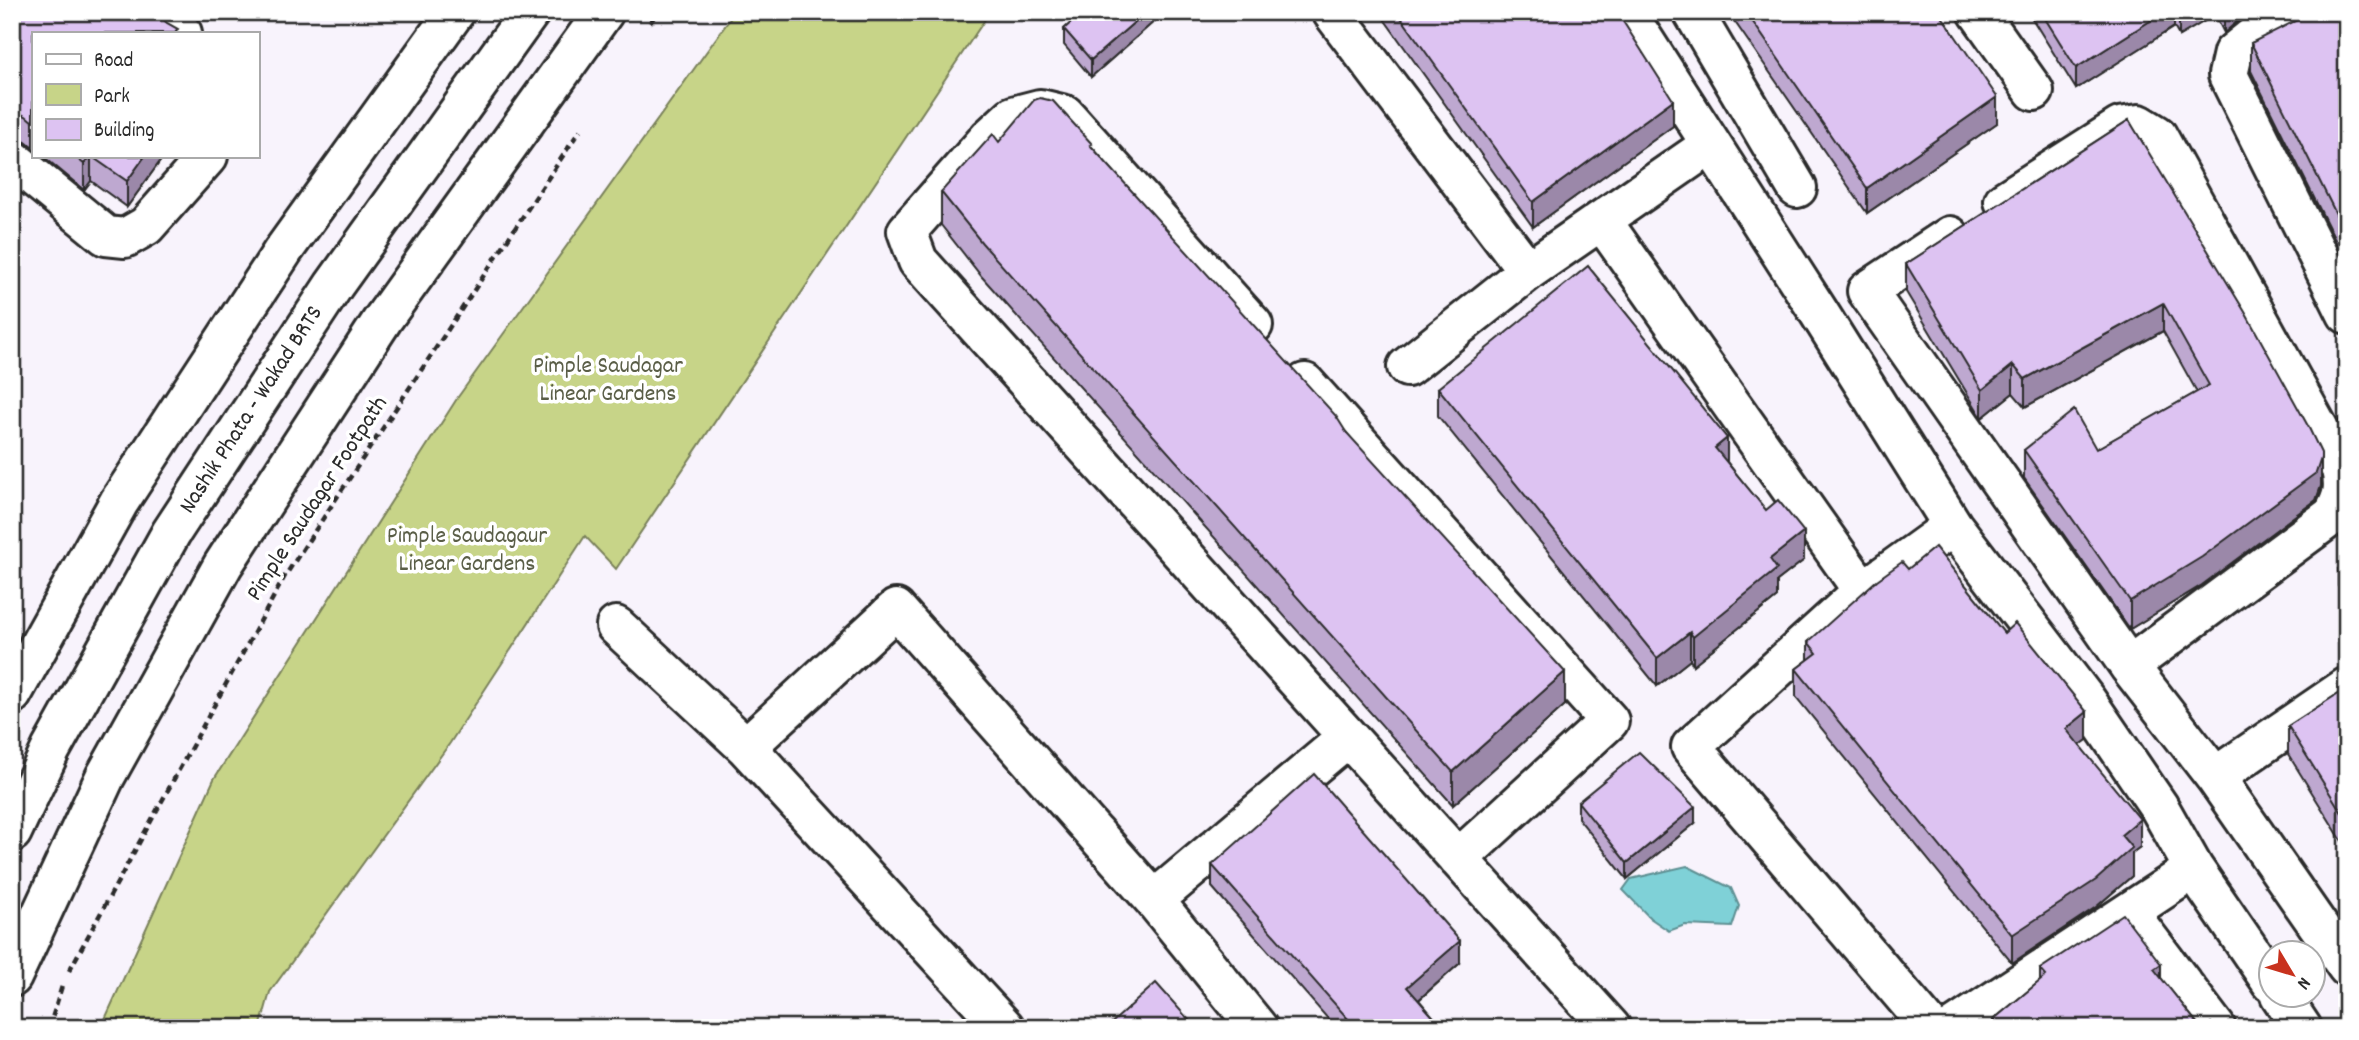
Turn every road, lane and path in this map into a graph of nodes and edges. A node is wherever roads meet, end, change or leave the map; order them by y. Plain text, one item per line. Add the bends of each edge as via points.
1 (455, 12) edge
2 (530, 12) edge
3 (604, 12) edge
4 (657, 12) edge
5 (1332, 12) edge
6 (1626, 12) edge
7 (1693, 12) edge
8 (1978, 12) edge
9 (2301, 12) edge
10 (650, 24) dead end
11 (2034, 91) dead end
12 (581, 128) dead end
13 (1710, 145) junction
14 (206, 158) edge
15 (12, 159) edge
16 (1797, 188) dead end
17 (1602, 221) junction
18 (1528, 271) junction
19 (2347, 314) edge
20 (1407, 367) dead end
21 (1953, 526) junction
22 (1863, 591) junction
23 (616, 626) dead end
24 (2129, 666) junction
25 (2347, 687) edge
26 (12, 694) edge
27 (1348, 737) junction
28 (746, 747) junction
29 (2215, 777) junction
30 (12, 832) edge
31 (1458, 859) junction
32 (2194, 869) junction
33 (1154, 900) junction
34 (2129, 912) junction
35 (2258, 963) edge
36 (2347, 967) edge
37 (12, 977) edge
38 (2289, 1009) edge
39 (49, 1028) edge
40 (1005, 1028) edge
41 (1258, 1028) edge
42 (1611, 1028) edge
43 (1931, 1028) edge
44 (1953, 1028) edge
45 (2216, 1028) edge
46 (2302, 1028) edge

1 - 26 street via 284,251 126,491
2 - 30 street, Nashik Phata - Wakad BRTS via 334,285 171,533 51,749
3 - 37 street via 383,319 223,565 105,777
4 - 10 path
5 - 18 street
6 - 13 street
7 - 16 street
8 - 11 street
9 - 19 street via 2232,53 2228,75
12 - 39 path, Pimple Saudagar Footpath via 285,576 92,927 62,986
13 - 17 street
13 - 21 street
14 - 15 street via 146,226 125,238 106,236
17 - 18 street
17 - 22 street
18 - 20 street
21 - 22 street
21 - 32 street via 2086,700 2159,807
22 - 43 street via 1691,747
23 - 28 street
24 - 24 street via 1867,291 2077,153 2120,127 2139,124 2157,135 2341,469 2344,491 2333,514
24 - 29 street
25 - 29 street
27 - 31 street
27 - 31 street via 918,261 907,231 1013,117 1040,109 1065,115 1609,721
27 - 33 street
28 - 33 street via 896,608
28 - 40 street
29 - 36 street
31 - 42 street
32 - 34 street
32 - 35 street
33 - 41 street
34 - 44 street
34 - 45 street
38 - 46 street

